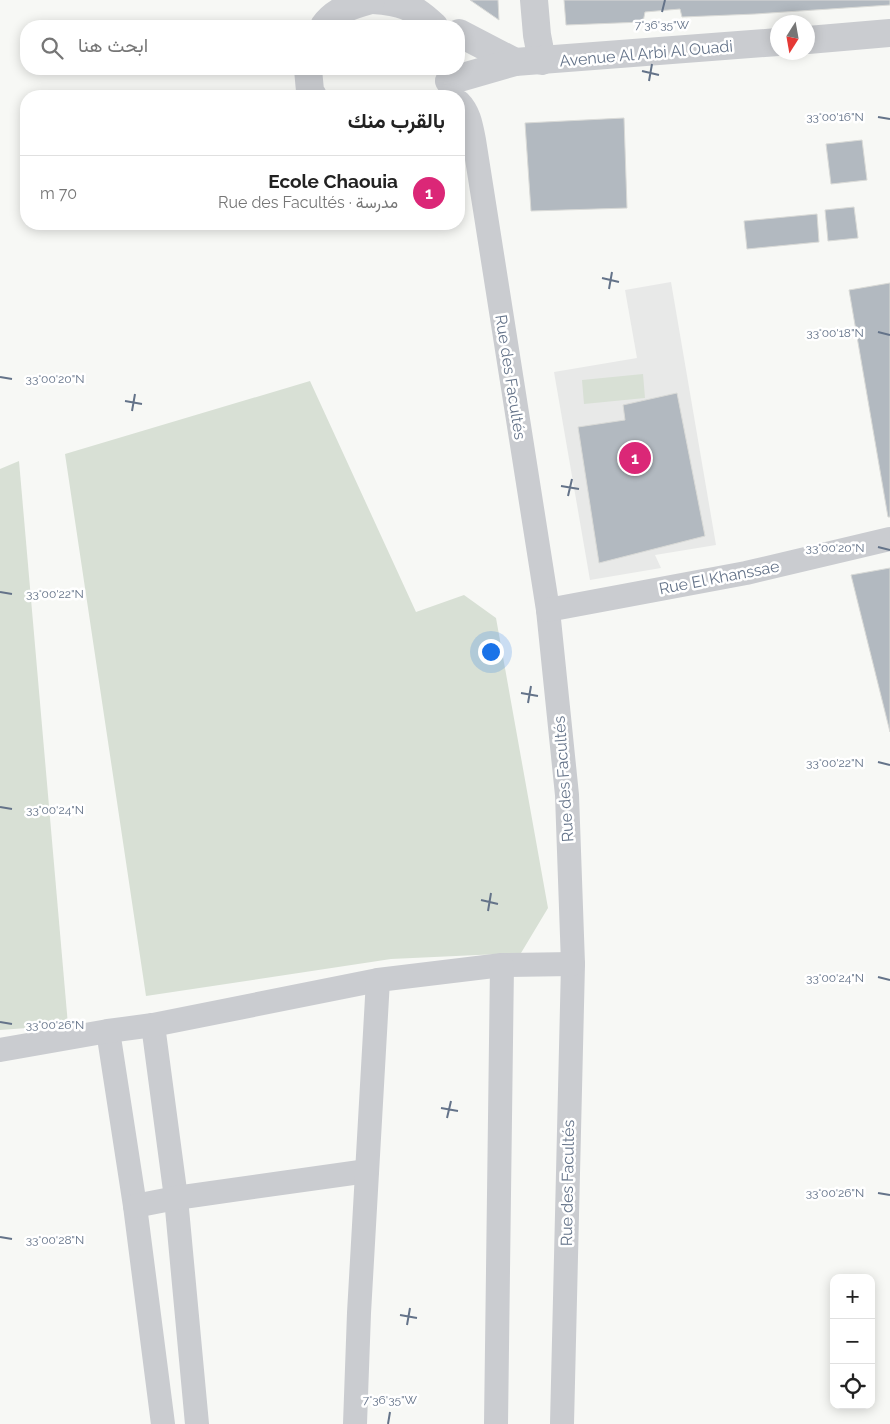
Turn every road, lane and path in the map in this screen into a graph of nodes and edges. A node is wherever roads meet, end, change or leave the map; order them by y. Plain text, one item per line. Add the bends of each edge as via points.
1 (534, 0) edge
2 (372, 1) edge
3 (328, 20) edge
4 (427, 20) edge
5 (890, 33) edge
6 (465, 36) edge
7 (815, 39) edge
8 (770, 43) edge
9 (542, 61) junction
10 (515, 62) junction
11 (309, 75) edge
12 (310, 90) edge
13 (449, 90) edge
14 (465, 108) edge
15 (466, 135) edge
16 (890, 539) edge
17 (548, 610) junction
18 (573, 964) junction
19 (502, 965) junction
20 (378, 980) junction
21 (153, 1025) junction
22 (108, 1031) junction
23 (0, 1050) edge
24 (367, 1172) junction
25 (176, 1198) junction
26 (135, 1206) junction
27 (351, 1423) edge
28 (163, 1424) edge
29 (197, 1424) edge
30 (496, 1424) edge
31 (562, 1424) edge

1 - 9 street via 536,35
2 - 3 street
2 - 4 street
5 - 7 street
6 - 10 street, Avenue Al Arbi Al Ouadi
8 - 9 street, Avenue Al Arbi Al Ouadi
9 - 10 street, Avenue Al Arbi Al Ouadi
10 - 13 street, Avenue Al Arbi Al Ouadi
11 - 12 street
14 - 15 street, Rue des Facultés via 470,119
15 - 17 street, Rue des Facultés
16 - 17 street, Rue El Khanssae via 746,573
17 - 18 street, Rue des Facultés via 567,795
18 - 19 street
18 - 31 street, Rue des Facultés
19 - 20 street
19 - 30 street
20 - 21 street
20 - 24 street
21 - 22 street
21 - 25 street
22 - 23 street
22 - 26 street
24 - 25 street
24 - 27 street
25 - 26 street
25 - 29 street
26 - 28 street

